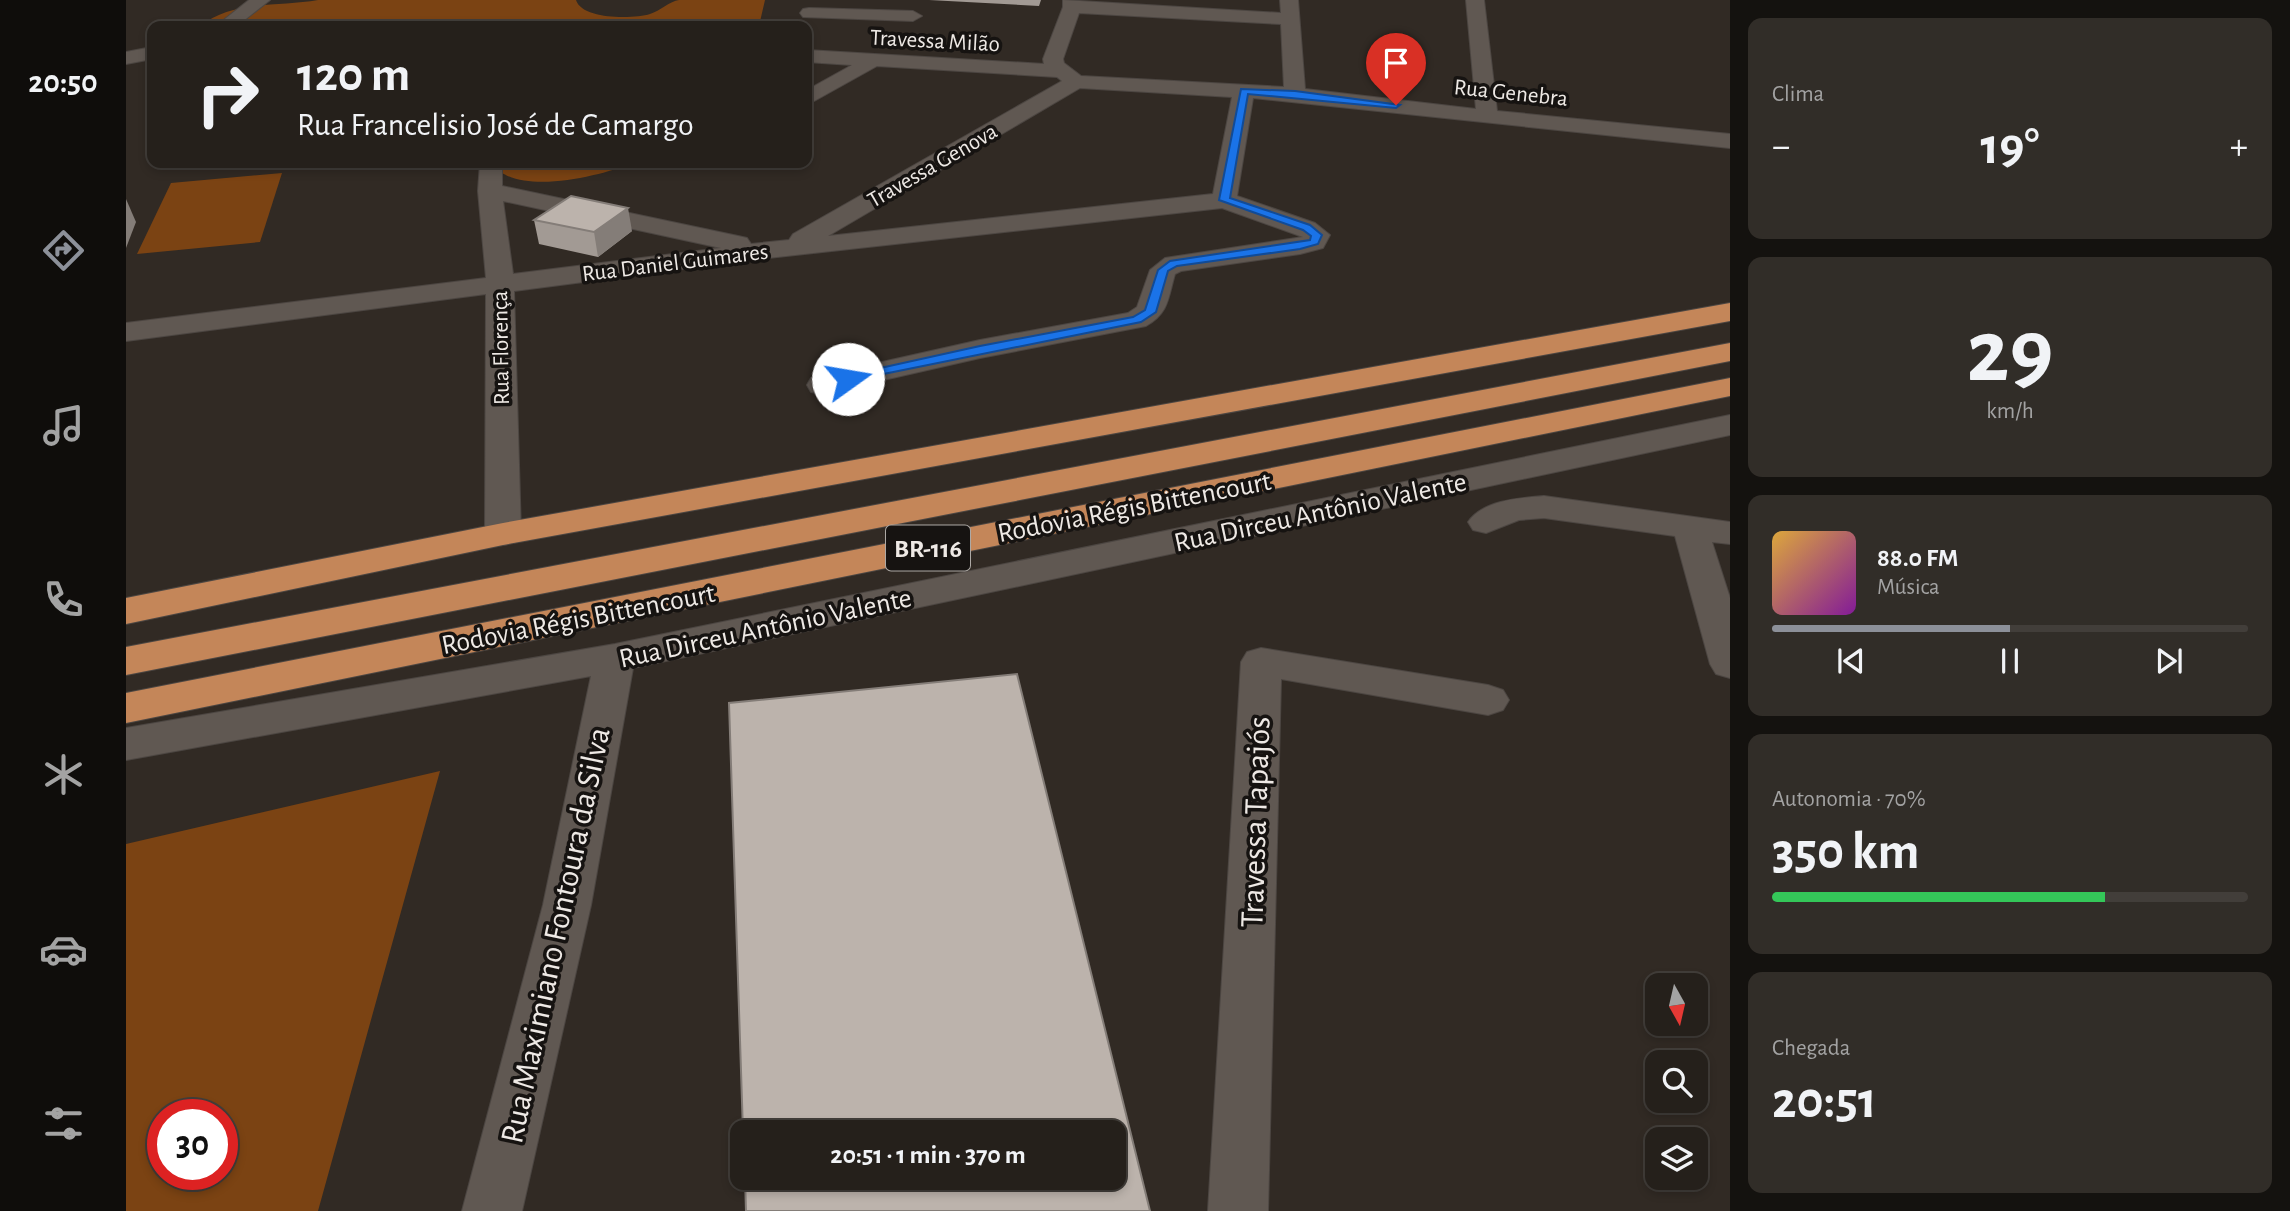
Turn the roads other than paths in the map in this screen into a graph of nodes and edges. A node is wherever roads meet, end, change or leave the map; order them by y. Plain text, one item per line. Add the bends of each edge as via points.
1 (261, 0) edge
2 (1475, 0) edge
3 (1072, 4) edge
4 (808, 6) edge
5 (1289, 9) edge
6 (913, 16) dead end
7 (232, 21) edge
8 (147, 54) edge
9 (812, 56) edge
10 (126, 58) edge
11 (872, 61) junction
12 (1069, 77) junction
13 (1244, 91) junction
14 (1295, 94) junction
15 (812, 96) edge
16 (1487, 116) junction
17 (1730, 141) edge
18 (491, 168) edge
19 (490, 191) junction
20 (1224, 200) junction
21 (777, 249) junction
22 (500, 284) junction
23 (1730, 312) edge
24 (126, 332) edge
25 (1730, 352) edge
26 (822, 385) dead end
27 (1730, 387) edge
28 (1730, 425) edge
29 (1486, 522) dead end
30 (1690, 527) junction
31 (1730, 533) edge
32 (503, 534) junction
33 (126, 611) edge
34 (615, 658) junction
35 (126, 661) edge
36 (1730, 664) edge
37 (1488, 700) dead end
38 (126, 708) edge
39 (126, 744) edge
40 (492, 1211) edge
41 (1238, 1211) edge

1 - 7 street
2 - 16 street
3 - 5 street
3 - 12 street via 1053,59
4 - 6 street
5 - 14 street
8 - 10 street
9 - 11 street, Travessa Milão
11 - 12 street, Travessa Milão
11 - 15 street
12 - 13 street, Rua Genebra
12 - 21 street, Travessa Genova
13 - 14 street, Rua Genebra
13 - 20 street
14 - 16 street, Rua Genebra
16 - 17 street, Rua Genebra
18 - 19 street, Rua Florença
19 - 21 street
19 - 22 street, Rua Florença
20 - 21 street, Rua Daniel Guimares
20 - 26 street via 1317,235 1314,242 1300,246 1174,264 1163,270 1150,312 1136,320
21 - 22 street, Rua Daniel Guimares
22 - 24 street, Rua Daniel Guimares
22 - 32 street, Rua Florença
23 - 32 highway
25 - 35 highway, Rodovia Régis Bittencourt / BR-116
27 - 38 highway, Rodovia Régis Bittencourt / BR-116
28 - 34 street, Rua Dirceu Antônio Valente
29 - 30 street via 1499,513 1544,507
30 - 31 street
30 - 36 street
32 - 33 highway
34 - 39 street, Rua Dirceu Antônio Valente
34 - 40 street, Rua Maximiano Fontoura da Silva via 567,905
37 - 41 street, Travessa Tapajós via 1261,662

